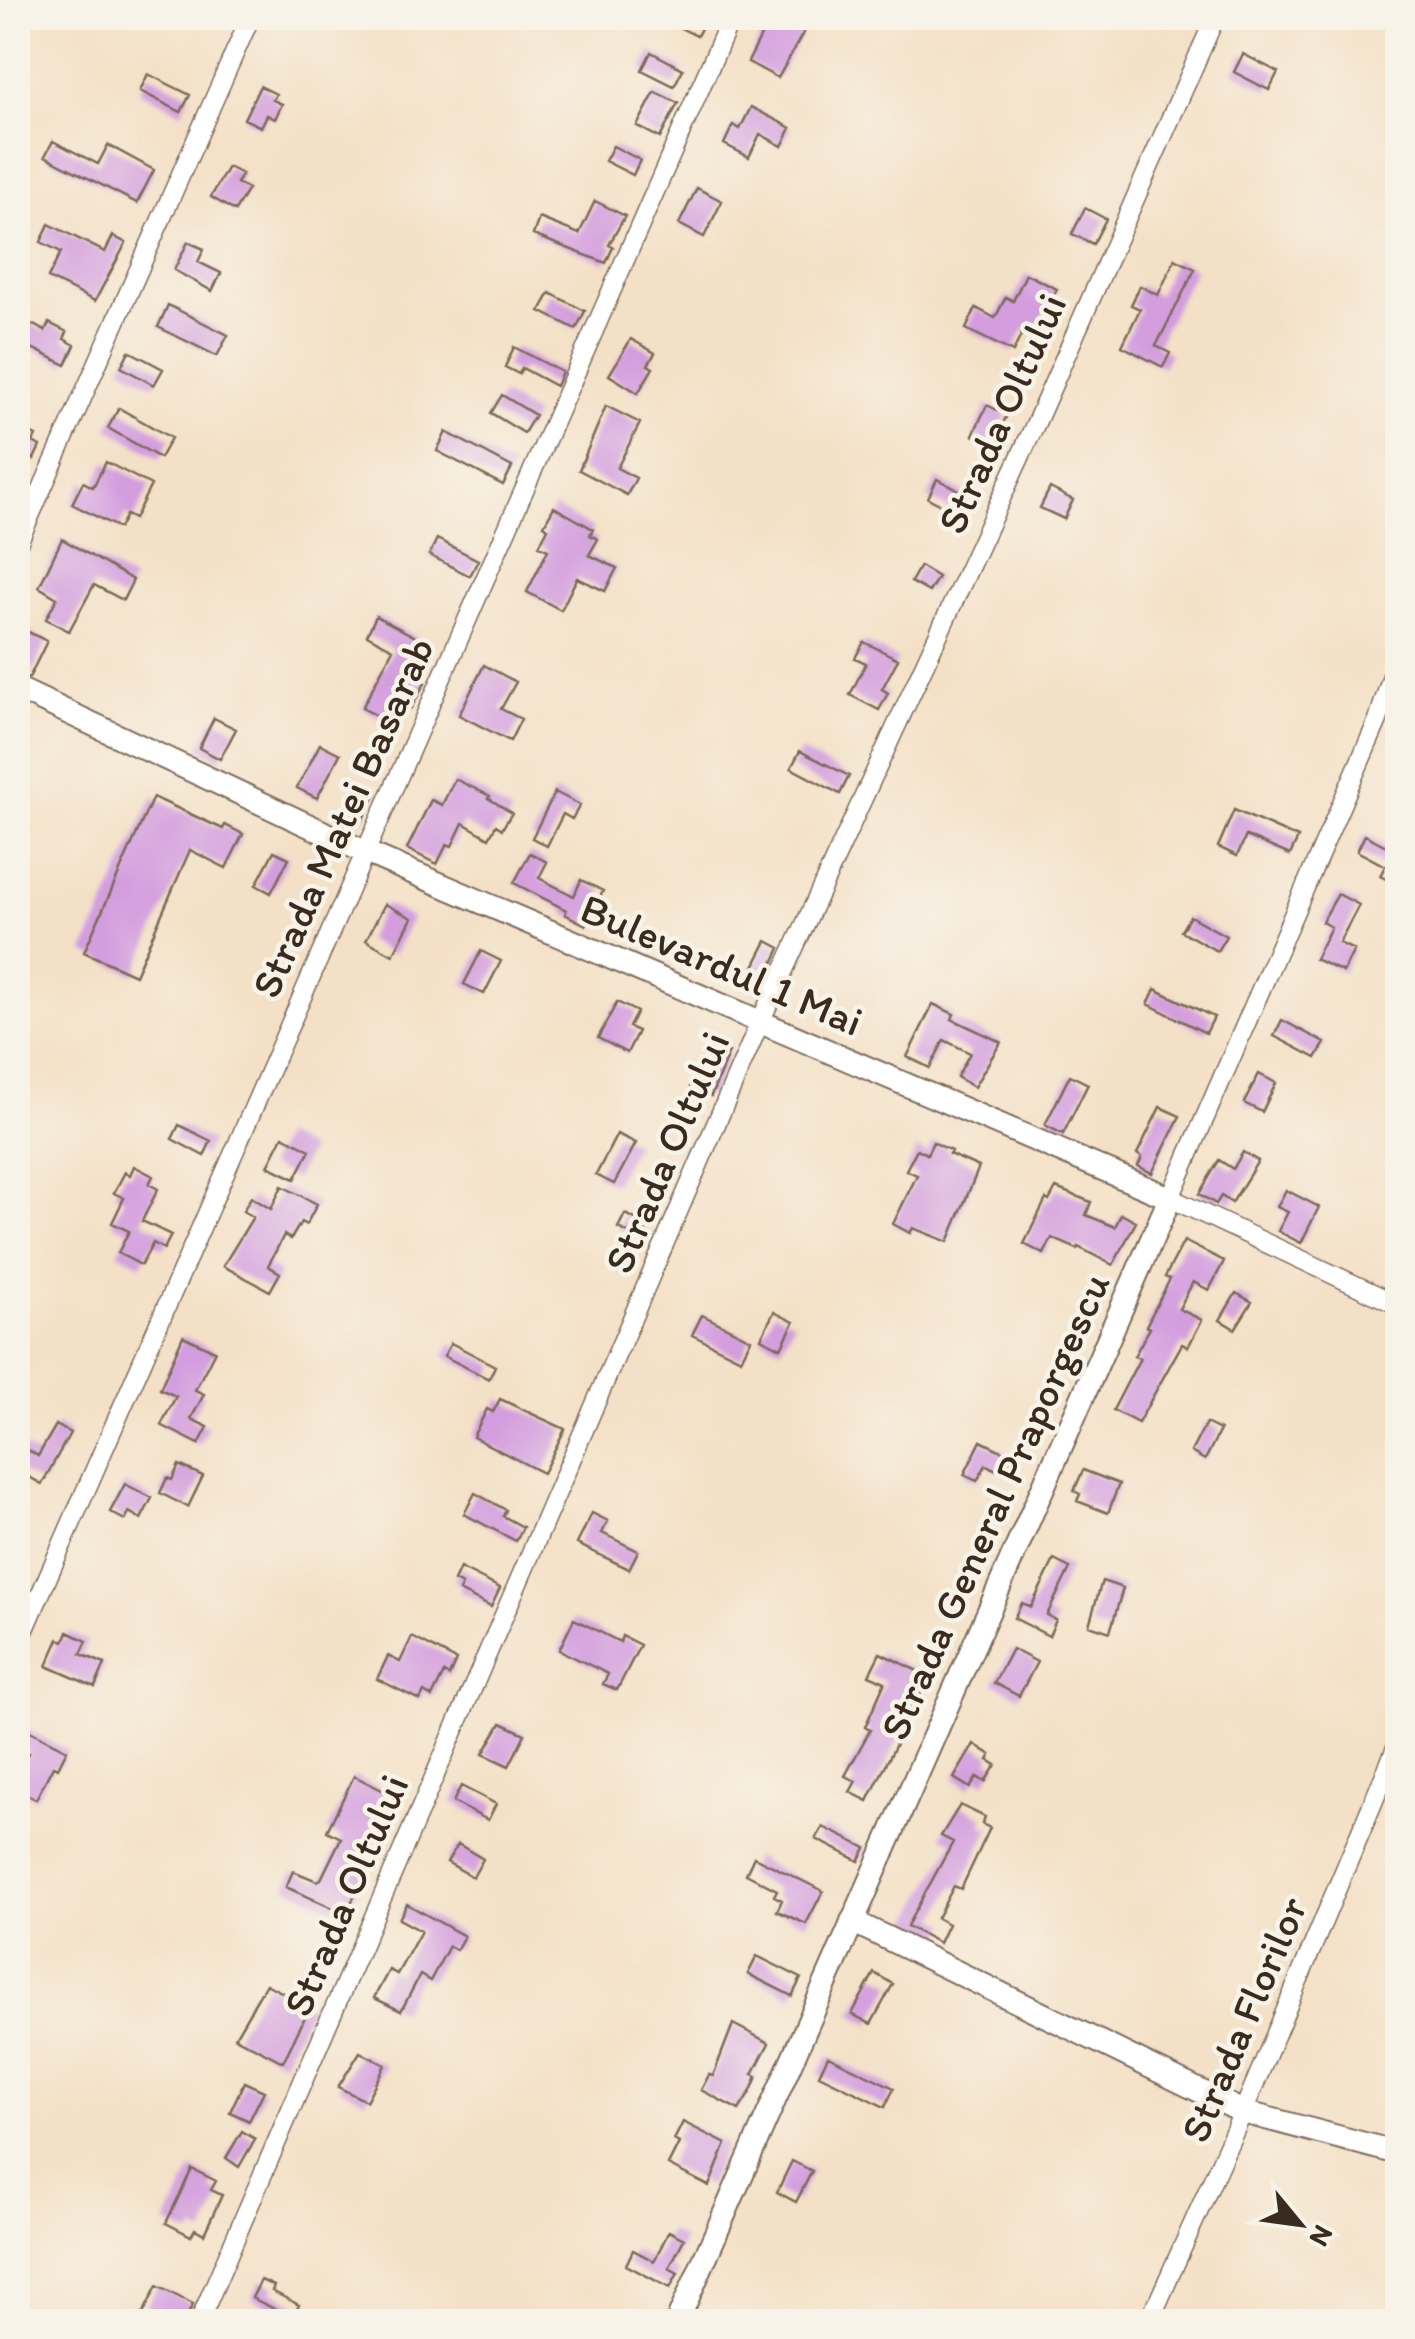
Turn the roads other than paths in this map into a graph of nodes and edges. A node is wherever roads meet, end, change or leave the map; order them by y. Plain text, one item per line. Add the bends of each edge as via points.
1 (250, 18) edge
2 (731, 18) edge
3 (1215, 18) edge
4 (18, 543) edge
5 (1398, 657) edge
6 (18, 689) edge
7 (365, 852) junction
8 (760, 1022) junction
9 (1170, 1198) junction
10 (1398, 1305) edge
11 (18, 1645) edge
12 (1398, 1743) edge
13 (852, 1921) junction
14 (1243, 2112) junction
15 (1398, 2153) edge
16 (199, 2322) edge
17 (677, 2322) edge
18 (1149, 2322) edge

1 - 4 street
2 - 7 street, Strada Matei Basarab
3 - 8 street, Strada Oltului
5 - 9 street, Strada General Praporgescu via 1378,720
6 - 7 street, Bulevardul 1 Mai
7 - 8 street, Bulevardul 1 Mai
7 - 11 street, Strada Matei Basarab
8 - 9 street, Bulevardul 1 Mai
8 - 16 street, Strada Oltului
9 - 10 street, Bulevardul 1 Mai
9 - 13 street, Strada General Praporgescu
12 - 14 street, Strada Florilor
13 - 14 street
13 - 17 street, Strada General Praporgescu
14 - 15 street
14 - 18 street, Strada Florilor

